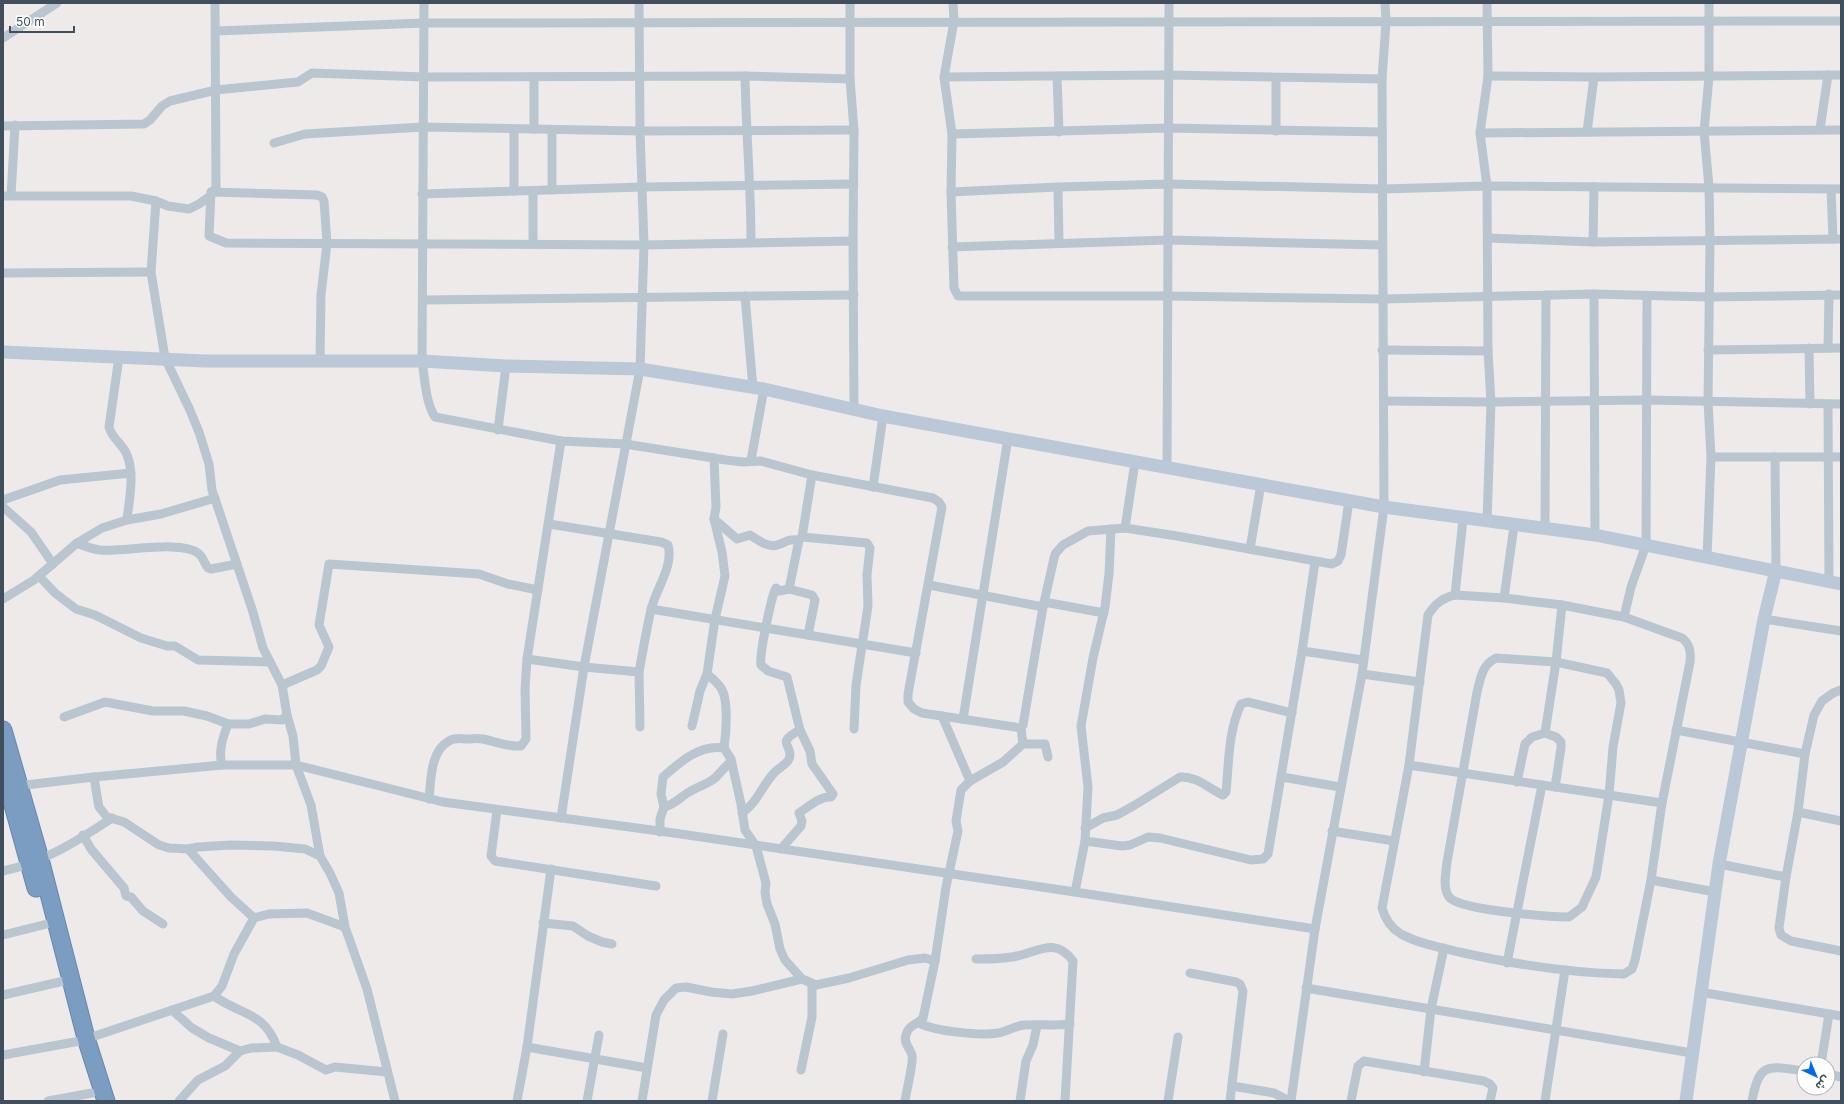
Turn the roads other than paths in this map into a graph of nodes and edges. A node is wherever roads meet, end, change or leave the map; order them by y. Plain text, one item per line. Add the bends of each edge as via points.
1 (57, 3) edge
2 (215, 3) edge
3 (424, 3) edge
4 (639, 3) edge
5 (850, 3) edge
6 (953, 3) edge
7 (1168, 3) edge
8 (1385, 3) edge
9 (1487, 3) edge
10 (1709, 3) edge
11 (954, 21) junction
12 (1169, 21) junction
13 (1709, 21) junction
14 (1841, 21) edge
15 (1386, 22) junction
16 (1488, 22) junction
17 (424, 23) junction
18 (639, 24) junction
19 (850, 24) junction
20 (216, 31) junction
21 (4, 35) edge
22 (1168, 75) junction
23 (1828, 75) junction
24 (1841, 75) edge
25 (745, 76) junction
26 (1057, 76) junction
27 (1488, 76) junction
28 (424, 77) junction
29 (534, 77) junction
30 (639, 77) junction
31 (944, 77) junction
32 (1594, 77) junction
33 (1709, 77) junction
34 (1276, 78) junction
35 (850, 79) junction
36 (1382, 79) junction
37 (216, 90) junction
38 (15, 125) junction
39 (3, 126) edge
40 (423, 127) junction
41 (1168, 128) junction
42 (514, 129) junction
43 (534, 129) junction
44 (1820, 129) junction
45 (552, 130) junction
46 (746, 130) junction
47 (854, 130) junction
48 (1841, 130) edge
49 (640, 131) junction
50 (1276, 131) junction
51 (1704, 131) junction
52 (1059, 132) junction
53 (1382, 132) junction
54 (1587, 132) junction
55 (1480, 133) junction
56 (952, 134) junction
57 (274, 143) dead end
58 (854, 184) junction
59 (1169, 184) junction
60 (751, 185) junction
61 (1488, 186) junction
62 (642, 187) junction
63 (1058, 187) junction
64 (1594, 187) junction
65 (1709, 187) junction
66 (1383, 189) junction
67 (1831, 189) junction
68 (1841, 189) edge
69 (552, 190) junction
70 (514, 191) junction
71 (533, 191) junction
72 (211, 192) junction
73 (951, 192) junction
74 (422, 194) junction
75 (7, 196) edge
76 (156, 201) junction
77 (1488, 238) junction
78 (1837, 239) edge
79 (1168, 240) junction
80 (1710, 240) junction
81 (853, 241) junction
82 (751, 242) junction
83 (1593, 242) junction
84 (327, 243) junction
85 (422, 244) junction
86 (533, 244) junction
87 (1058, 244) junction
88 (644, 245) junction
89 (1382, 245) junction
90 (952, 248) junction
91 (151, 272) junction
92 (3, 273) edge
93 (1594, 294) junction
94 (1829, 294) junction
95 (854, 295) junction
96 (1546, 295) junction
97 (1841, 295) edge
98 (643, 296) junction
99 (745, 296) junction
100 (1168, 296) junction
101 (1488, 296) junction
102 (1647, 297) junction
103 (1708, 297) junction
104 (1383, 299) junction
105 (424, 300) junction
106 (1809, 348) junction
107 (1828, 348) junction
108 (1841, 348) edge
109 (1382, 350) junction
110 (1708, 350) junction
111 (1488, 351) junction
112 (3, 352) edge
113 (119, 357) junction
114 (165, 358) junction
115 (320, 360) junction
116 (422, 361) junction
117 (506, 366) junction
118 (640, 369) junction
119 (759, 388) junction
120 (1647, 400) junction
121 (1384, 401) junction
122 (1546, 401) junction
123 (1595, 401) junction
124 (1490, 402) junction
125 (1708, 402) junction
126 (1810, 404) junction
127 (1828, 404) junction
128 (1841, 404) edge
129 (854, 410) junction
130 (883, 416) junction
131 (498, 430) junction
132 (1008, 438) junction
133 (561, 441) junction
134 (624, 444) junction
135 (1775, 457) junction
136 (1828, 457) junction
137 (1841, 457) edge
138 (714, 458) junction
139 (1711, 458) junction
140 (751, 460) junction
141 (1136, 462) junction
142 (1167, 467) junction
143 (131, 473) junction
144 (812, 475) junction
145 (1260, 484) junction
146 (873, 487) junction
147 (215, 498) junction
148 (3, 500) edge
149 (1349, 501) junction
150 (3, 507) edge
151 (1384, 507) junction
152 (1463, 518) junction
153 (127, 520) junction
154 (714, 520) junction
155 (1487, 522) junction
156 (549, 524) junction
157 (1514, 526) junction
158 (1124, 528) junction
159 (1111, 529) junction
160 (1545, 529) junction
161 (610, 533) junction
162 (1595, 535) junction
163 (801, 539) junction
164 (77, 543) junction
165 (1646, 545) junction
166 (1250, 549) junction
167 (1707, 558) junction
168 (1315, 562) junction
169 (53, 564) junction
170 (237, 564) junction
171 (1776, 570) junction
172 (39, 576) junction
173 (1835, 583) edge
174 (929, 585) junction
175 (789, 589) junction
176 (538, 590) junction
177 (982, 594) junction
178 (1455, 595) junction
179 (1504, 598) junction
180 (3, 599) edge
181 (1044, 605) junction
182 (1562, 605) junction
183 (651, 608) junction
184 (1104, 613) junction
185 (1624, 617) junction
186 (715, 619) junction
187 (1764, 619) junction
188 (767, 628) junction
189 (1841, 631) edge
190 (808, 635) junction
191 (863, 644) junction
192 (1302, 651) junction
193 (916, 653) junction
194 (528, 659) junction
195 (1363, 660) junction
196 (270, 662) junction
197 (1556, 662) junction
198 (584, 667) junction
199 (639, 672) junction
200 (708, 674) junction
201 (1362, 674) junction
202 (1420, 682) junction
203 (282, 685) junction
204 (1841, 690) edge
205 (1292, 713) junction
206 (287, 715) junction
207 (942, 716) junction
208 (64, 717) dead end
209 (963, 719) junction
210 (228, 724) junction
211 (692, 726) dead end
212 (640, 727) dead end
213 (1021, 728) junction
214 (854, 729) dead end
215 (3, 730) edge
216 (800, 730) junction
217 (1676, 730) junction
218 (1545, 733) junction
219 (1743, 741) junction
220 (1024, 744) junction
221 (724, 748) junction
222 (1806, 754) junction
223 (1048, 757) dead end
224 (732, 762) junction
225 (222, 765) junction
226 (1409, 765) junction
227 (296, 766) junction
228 (3, 769) edge
229 (1464, 772) junction
230 (94, 777) junction
231 (1282, 777) junction
232 (970, 781) junction
233 (1518, 782) junction
234 (1542, 785) junction
235 (14, 786) junction
236 (1340, 787) junction
237 (1555, 787) junction
238 (1609, 795) junction
239 (429, 799) junction
240 (1662, 802) junction
241 (664, 807) junction
242 (497, 810) junction
243 (1798, 812) junction
244 (742, 813) junction
245 (112, 818) junction
246 (561, 818) junction
247 (1841, 821) edge
248 (1085, 828) junction
249 (1332, 831) junction
250 (660, 832) junction
251 (83, 836) junction
252 (1085, 841) junction
253 (1394, 841) junction
254 (756, 846) junction
255 (188, 849) junction
256 (782, 849) junction
257 (320, 856) junction
258 (34, 862) junction
259 (1719, 864) junction
260 (551, 869) junction
261 (3, 871) edge
262 (950, 875) junction
263 (1786, 878) junction
264 (1651, 880) junction
265 (656, 886) dead end
266 (1075, 892) junction
267 (1715, 892) junction
268 (1516, 913) junction
269 (254, 918) junction
270 (543, 923) junction
271 (48, 924) junction
272 (163, 924) dead end
273 (345, 927) junction
274 (1315, 929) junction
275 (3, 934) edge
276 (612, 944) dead end
277 (1444, 948) junction
278 (1841, 951) edge
279 (976, 959) dead end
280 (935, 961) junction
281 (1507, 963) junction
282 (1565, 970) junction
283 (1190, 973) dead end
284 (802, 979) junction
285 (64, 981) junction
286 (812, 984) junction
287 (1306, 988) junction
288 (1700, 992) junction
289 (3, 995) edge
290 (214, 996) junction
291 (1431, 1009) junction
292 (172, 1010) junction
293 (1829, 1014) junction
294 (1841, 1016) edge
295 (919, 1023) junction
296 (1070, 1024) junction
297 (1037, 1026) junction
298 (1557, 1030) junction
299 (723, 1034) dead end
300 (599, 1035) dead end
301 (1178, 1037) dead end
302 (83, 1039) junction
303 (277, 1047) junction
304 (527, 1047) junction
305 (240, 1051) junction
306 (1692, 1052) junction
307 (3, 1055) edge
308 (1822, 1056) edge
309 (595, 1059) junction
310 (647, 1068) junction
311 (801, 1070) dead end
312 (1796, 1070) edge
313 (387, 1072) junction
314 (1424, 1072) junction
315 (1232, 1086) junction
316 (98, 1098) edge
317 (48, 1101) edge
318 (179, 1101) edge
319 (395, 1101) edge
320 (517, 1101) edge
321 (587, 1101) edge
322 (642, 1101) edge
323 (712, 1101) edge
324 (905, 1101) edge
325 (1020, 1101) edge
326 (1065, 1101) edge
327 (1168, 1101) edge
328 (1230, 1101) edge
329 (1290, 1101) edge
330 (1351, 1101) edge
331 (1490, 1101) edge
332 (1545, 1101) edge
333 (1686, 1101) edge
334 (1752, 1101) edge

1 - 21 street
2 - 20 street
3 - 17 street
4 - 18 street
5 - 19 street
6 - 11 street
7 - 12 street
8 - 15 street
9 - 16 street
10 - 13 street
11 - 12 street
11 - 19 street
11 - 31 street
12 - 15 street
12 - 22 street
13 - 14 street
13 - 16 street
13 - 33 street
15 - 16 street
15 - 36 street
16 - 27 street
17 - 18 street
17 - 20 street
17 - 28 street
18 - 19 street
18 - 30 street
19 - 35 street
20 - 37 street
22 - 26 street
22 - 34 street
22 - 41 street
23 - 24 street
23 - 33 street
23 - 44 street
25 - 30 street
25 - 35 street
25 - 46 street
26 - 31 street
26 - 52 street
27 - 32 street
27 - 55 street
28 - 29 street
28 - 37 street via 312,73 298,82
28 - 40 street
29 - 30 street
29 - 43 street
30 - 49 street
31 - 56 street
32 - 33 street
32 - 54 street
33 - 51 street
34 - 36 street
34 - 50 street
35 - 47 street
36 - 53 street
37 - 38 street via 170,101 144,124
37 - 72 street via 216,187
38 - 39 street
38 - 75 street
40 - 42 street
40 - 57 street via 305,134
40 - 74 street
41 - 50 street
41 - 52 street
41 - 59 street
42 - 43 street
42 - 70 street
43 - 45 street
44 - 48 street
44 - 51 street
45 - 49 street
45 - 69 street
46 - 47 street
46 - 49 street
46 - 60 street
47 - 58 street
49 - 62 street
50 - 53 street
51 - 54 street
51 - 65 street
52 - 56 street
53 - 66 street
54 - 55 street
55 - 61 street
56 - 73 street
58 - 60 street
58 - 81 street
59 - 63 street
59 - 66 street
59 - 79 street
60 - 62 street
60 - 82 street
61 - 64 street
61 - 66 street
61 - 77 street
62 - 69 street
62 - 88 street
63 - 73 street
63 - 87 street
64 - 65 street
64 - 83 street
65 - 67 street
65 - 80 street
66 - 89 street
67 - 68 street
67 - 78 street
69 - 71 street
70 - 71 street
70 - 74 street
71 - 86 street
72 - 76 street via 209,197 189,209 168,206
72 - 84 street via 322,197
72 - 84 street via 209,236 226,243
73 - 90 street
74 - 85 street
75 - 76 street via 131,196
76 - 91 street
77 - 83 street
77 - 101 street
78 - 80 street
79 - 87 street
79 - 89 street
79 - 100 street
80 - 83 street
80 - 103 street
81 - 82 street
81 - 95 street
82 - 88 street
84 - 85 street
84 - 115 street via 321,295
85 - 86 street
85 - 105 street
86 - 88 street
87 - 90 street
88 - 98 street
89 - 104 street
90 - 100 street via 954,288 958,296
91 - 92 street
91 - 114 street
93 - 96 street
93 - 102 street
93 - 123 street
94 - 97 street
94 - 103 street
94 - 107 street
95 - 99 street
95 - 129 street
96 - 101 street
96 - 122 street
98 - 99 street
98 - 105 street
98 - 118 street
99 - 119 street
100 - 104 street
100 - 142 street
101 - 104 street
101 - 111 street
102 - 103 street
102 - 120 street
103 - 110 street
104 - 109 street
105 - 116 street
106 - 107 street
106 - 110 street
106 - 126 street
107 - 108 street
109 - 111 street
109 - 121 street
110 - 125 street
111 - 124 street
112 - 113 street
113 - 114 street
113 - 143 street via 109,427 113,438 127,454
114 - 115 street via 205,361
114 - 147 street via 199,432
115 - 116 street
116 - 117 street
116 - 131 street via 429,402 435,417
117 - 118 street
117 - 131 street
118 - 119 street
118 - 134 street
119 - 129 street
119 - 140 street
120 - 123 street
120 - 125 street
120 - 165 street
121 - 124 street
121 - 151 street
122 - 123 street
122 - 124 street
122 - 160 street
123 - 162 street
124 - 155 street
125 - 126 street
125 - 139 street
126 - 127 street
127 - 128 street
127 - 136 street
129 - 130 street
130 - 132 street
130 - 146 street
131 - 133 street
132 - 141 street
132 - 177 street
133 - 134 street
133 - 156 street
134 - 138 street
134 - 161 street
135 - 136 street
135 - 139 street
135 - 171 street
136 - 137 street
136 - 173 street
138 - 140 street via 743,462
138 - 154 street
139 - 167 street
140 - 144 street
141 - 142 street
141 - 158 street
142 - 145 street
143 - 148 street via 60,480
143 - 153 street
144 - 146 street
144 - 163 street
145 - 149 street
145 - 166 street
146 - 174 street via 933,498 942,507
147 - 153 street via 161,514
147 - 170 street
149 - 151 street
149 - 168 street via 1338,561 1332,564
150 - 169 street via 32,532
151 - 152 street
151 - 195 street
152 - 155 street
152 - 178 street
153 - 164 street via 102,528
154 - 163 street via 737,539 750,535 765,544 777,545 787,539
154 - 186 street via 722,552 724,576
155 - 157 street
156 - 161 street
156 - 176 street
157 - 160 street
157 - 179 street
158 - 159 street
158 - 166 street
159 - 181 street via 1088,530 1059,548 1055,554
159 - 184 street via 1110,574
160 - 162 street
161 - 183 street via 668,545 668,563
161 - 198 street
162 - 165 street
163 - 175 street
163 - 191 street via 868,543 868,606
164 - 169 street
164 - 170 street via 100,550 169,546 197,552 211,569
165 - 167 street
165 - 185 street via 1631,587
166 - 168 street
167 - 171 street
168 - 192 street
169 - 172 street
170 - 196 street via 263,648
171 - 173 street
171 - 187 street
172 - 180 street
172 - 196 street via 55,593 76,609 141,638 175,646 198,660
174 - 177 street
174 - 193 street
175 - 188 street via 776,588
175 - 190 street via 812,595 815,600
176 - 194 street
176 - 203 street via 472,573 329,564 319,625 329,647 317,670
177 - 181 street
177 - 209 street
178 - 179 street
178 - 202 street via 1442,600 1428,615
179 - 182 street
181 - 184 street
181 - 213 street
182 - 185 street
182 - 197 street
183 - 186 street
183 - 199 street
184 - 248 street via 1093,658 1082,726 1088,786
185 - 217 street via 1687,642 1690,658
186 - 188 street
186 - 200 street
187 - 189 street
187 - 219 street
188 - 190 street
188 - 216 street via 761,649 761,665 768,671 787,677
190 - 191 street
191 - 193 street
191 - 214 street via 856,685
192 - 195 street
192 - 205 street
193 - 207 street via 908,702 922,713
194 - 198 street
194 - 239 street via 524,689 524,744 509,746 481,738 450,740 443,745 432,770
195 - 201 street
196 - 203 street
197 - 218 street
197 - 229 street via 1496,658 1486,664 1477,692
197 - 238 street via 1607,673 1619,690 1621,702 1613,746
198 - 199 street
198 - 246 street
199 - 212 street
200 - 211 street via 700,691
200 - 221 street via 722,688 726,700
201 - 202 street
201 - 236 street
202 - 226 street
203 - 206 street
204 - 222 street via 1822,701 1814,714
205 - 231 street
205 - 248 street via 1248,702 1240,704 1231,739 1226,792 1223,795 1202,782 1180,777 1117,815 1103,818
206 - 210 street via 282,720 265,719 249,724
206 - 227 street via 293,736
207 - 209 street
207 - 232 street
208 - 210 street via 104,702 152,711 184,711
209 - 213 street
210 - 225 street via 221,744
213 - 220 street
215 - 235 highway
216 - 244 street via 786,741 788,761 774,773 753,804
216 - 256 street via 810,750 812,764 833,794 799,812 802,824
217 - 219 street
217 - 240 street
218 - 233 street via 1532,737 1525,744
218 - 237 street via 1560,742
219 - 222 street
219 - 259 street
220 - 223 street via 1045,744
220 - 232 street via 1002,762
221 - 224 street
221 - 241 street via 715,746 695,752 662,777 661,794
222 - 243 street
224 - 241 street via 722,768 709,783
224 - 244 street
225 - 227 street
225 - 230 street
226 - 229 street
226 - 253 street
227 - 239 street
227 - 257 street via 311,805
228 - 235 highway
229 - 233 street
229 - 268 street via 1447,862 1447,893 1456,902
230 - 235 street
230 - 245 street via 99,807 107,817
231 - 236 street
231 - 252 street via 1268,854 1263,859 1251,860 1160,838 1148,837 1122,846
232 - 262 street via 960,795 956,821 958,831
233 - 234 street
234 - 237 street
234 - 268 street
235 - 258 highway
236 - 249 street
237 - 238 street
238 - 240 street
238 - 268 street via 1596,877 1582,907 1569,917
239 - 242 street
240 - 264 street
241 - 250 street via 660,819
242 - 246 street
242 - 260 street via 491,856 493,859
243 - 247 street
243 - 263 street
244 - 254 street via 744,830
245 - 251 street
245 - 255 street via 124,822 159,845
246 - 250 street
248 - 252 street
249 - 253 street
249 - 274 street
250 - 254 street
251 - 258 street via 56,853
251 - 272 street via 124,888 126,896 131,896 143,911
252 - 266 street
253 - 277 street via 1382,908 1385,919 1401,934
254 - 256 street
254 - 284 street via 766,883 765,892 784,960
255 - 257 street via 224,845 274,846 305,849
255 - 269 street via 231,897
256 - 262 street
257 - 273 street via 339,893
258 - 261 street
258 - 271 highway
258 - 302 highway
259 - 263 street
259 - 267 street
260 - 265 street
260 - 270 street
262 - 266 street
262 - 280 street via 941,910
263 - 278 street via 1779,928 1781,935 1791,941
264 - 267 street
264 - 282 street via 1632,969 1624,974
266 - 274 street
267 - 288 street
268 - 281 street
269 - 273 street via 269,914 307,913
269 - 290 street via 234,954 222,986
270 - 276 street via 573,926 588,936
270 - 304 street
271 - 275 street
271 - 285 highway
273 - 313 street via 367,989
274 - 287 street
277 - 281 street
277 - 291 street
279 - 296 street via 1018,956 1034,949 1048,947 1064,950 1073,962
280 - 286 street via 925,958 908,960 826,984
280 - 295 street via 923,1018
281 - 282 street
282 - 298 street
283 - 315 street via 1226,979 1240,984 1243,991
284 - 286 street
284 - 310 street via 732,994 686,987 676,988 664,1000 656,1015
285 - 289 street
285 - 302 highway
286 - 311 street via 812,1017
287 - 291 street
287 - 329 street
288 - 293 street
288 - 306 street
290 - 292 street
290 - 303 street via 253,1016 267,1029
291 - 298 street
291 - 314 street
292 - 302 street
292 - 305 street via 192,1028
293 - 294 street
293 - 308 street
295 - 297 street via 969,1034 1007,1032 1016,1026
295 - 324 street via 911,1026 906,1034 905,1041 912,1056
296 - 297 street
296 - 326 street
297 - 325 street via 1026,1061
298 - 306 street
298 - 332 street
299 - 323 street
300 - 309 street
301 - 327 street
302 - 307 street
302 - 316 highway
303 - 305 street
303 - 313 street via 326,1070 335,1067
304 - 309 street
304 - 320 street
305 - 318 street via 225,1066 198,1080
306 - 333 street
309 - 310 street
309 - 321 street
310 - 322 street
312 - 334 street via 1772,1067 1763,1071 1755,1083
313 - 319 street
314 - 330 street via 1364,1061 1358,1066
314 - 331 street via 1484,1081 1492,1088
315 - 328 street
315 - 329 street via 1274,1093
316 - 317 street

